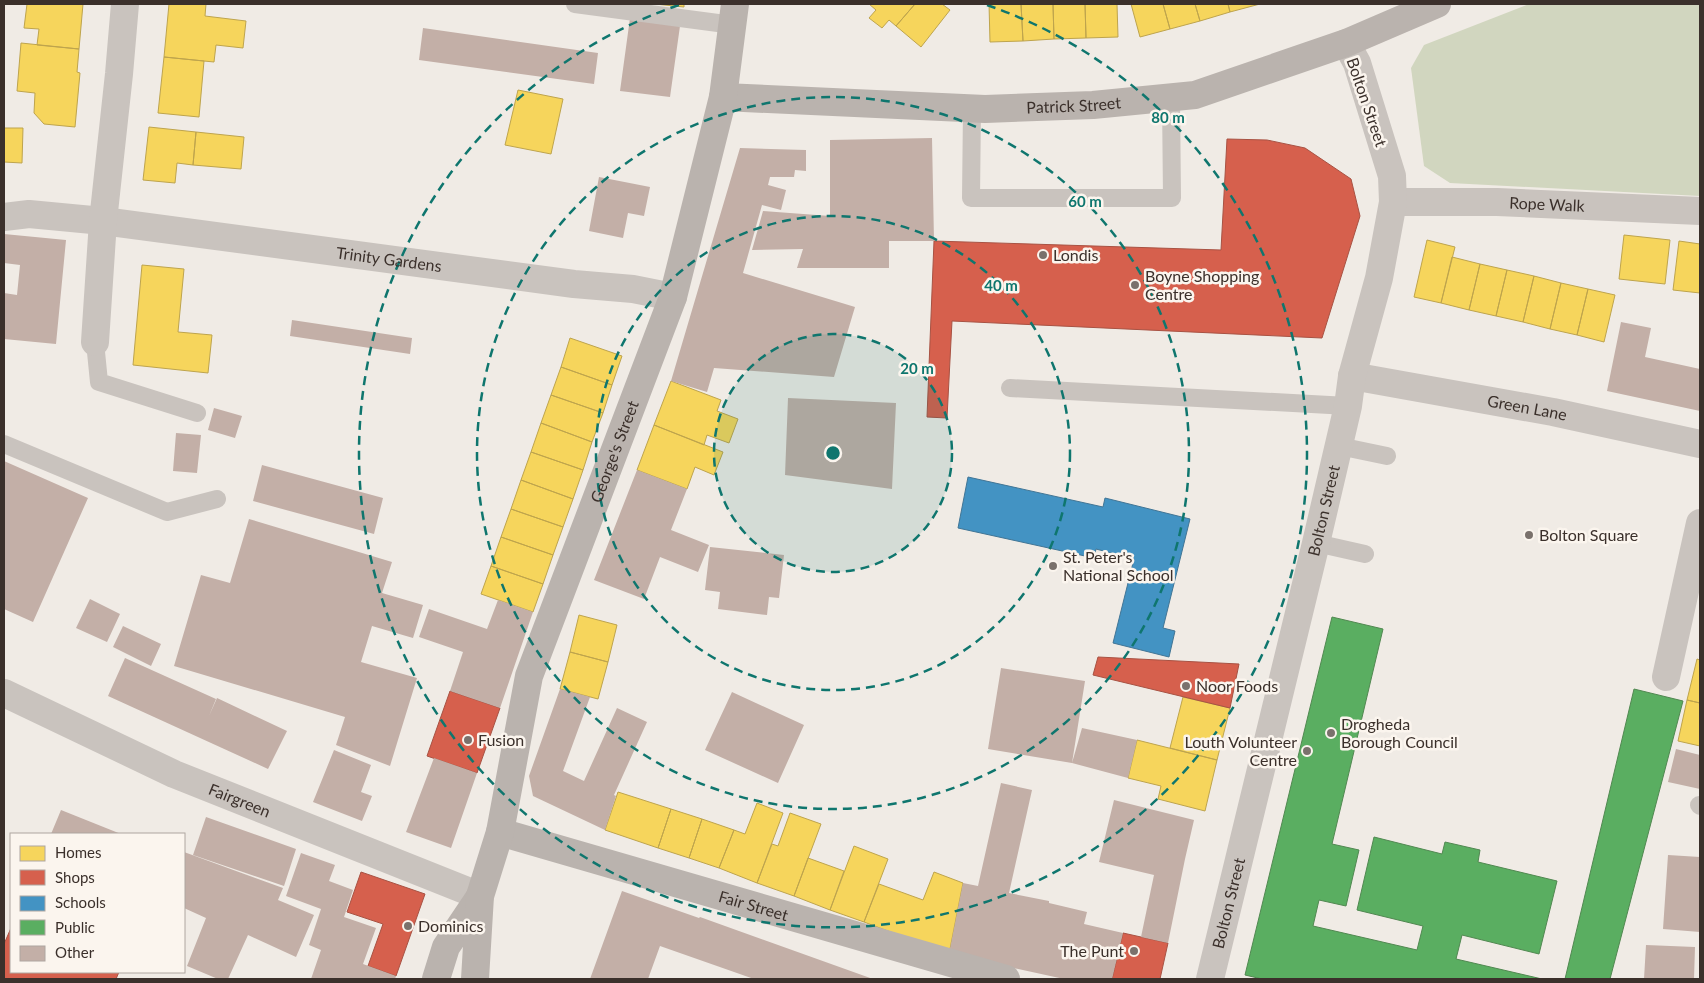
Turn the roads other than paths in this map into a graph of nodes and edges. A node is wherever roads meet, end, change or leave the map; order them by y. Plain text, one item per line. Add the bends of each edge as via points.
1 (125, 4) edge
2 (575, 4) edge
3 (1437, 4) edge
4 (734, 14) edge
5 (1346, 43) junction
6 (723, 98) junction
7 (1171, 99) junction
8 (972, 108) junction
9 (1393, 202) junction
10 (1700, 211) edge
11 (4, 217) edge
12 (103, 221) junction
13 (673, 297) junction
14 (95, 342) joint
15 (1352, 376) junction
16 (1010, 388) dead end
17 (1348, 406) junction
18 (197, 414) dead end
19 (4, 444) edge
20 (1700, 444) edge
21 (1339, 446) junction
22 (1387, 456) dead end
23 (217, 499) dead end
24 (1700, 522) edge
25 (1316, 544) junction
26 (1365, 554) dead end
27 (1666, 677) dead end
28 (4, 693) edge
29 (500, 832) junction
30 (480, 896) junction
31 (436, 979) edge
32 (475, 979) edge
33 (1006, 979) edge
34 (1210, 979) edge

1 - 12 street
2 - 4 lane
3 - 5 street, Patrick Street
4 - 6 street, George's Street
5 - 7 street, Patrick Street via 1196,96
5 - 9 street, Bolton Street via 1357,63 1392,176
6 - 8 street, Patrick Street
6 - 13 street, George's Street
7 - 8 street, Patrick Street
7 - 8 lane via 1172,198 971,198
9 - 10 street, Rope Walk via 1497,202
9 - 15 street, Bolton Street via 1379,278
11 - 12 street, Trinity Gardens via 29,214
12 - 13 street, Trinity Gardens via 574,284 633,289
12 - 14 street
13 - 29 street, George's Street via 529,676
14 - 18 lane via 99,382
15 - 17 street, Bolton Street
15 - 20 street, Green Lane via 1553,412
16 - 17 lane
17 - 21 street, Bolton Street
19 - 23 lane via 167,512
21 - 22 lane
21 - 25 street, Bolton Street
24 - 27 street
25 - 26 lane
25 - 34 street, Bolton Street
28 - 30 street, Fairgreen via 174,774
29 - 30 street, George's Street
29 - 33 street, Fair Street
30 - 31 street, George's Street via 446,947
30 - 32 street, George's Street

